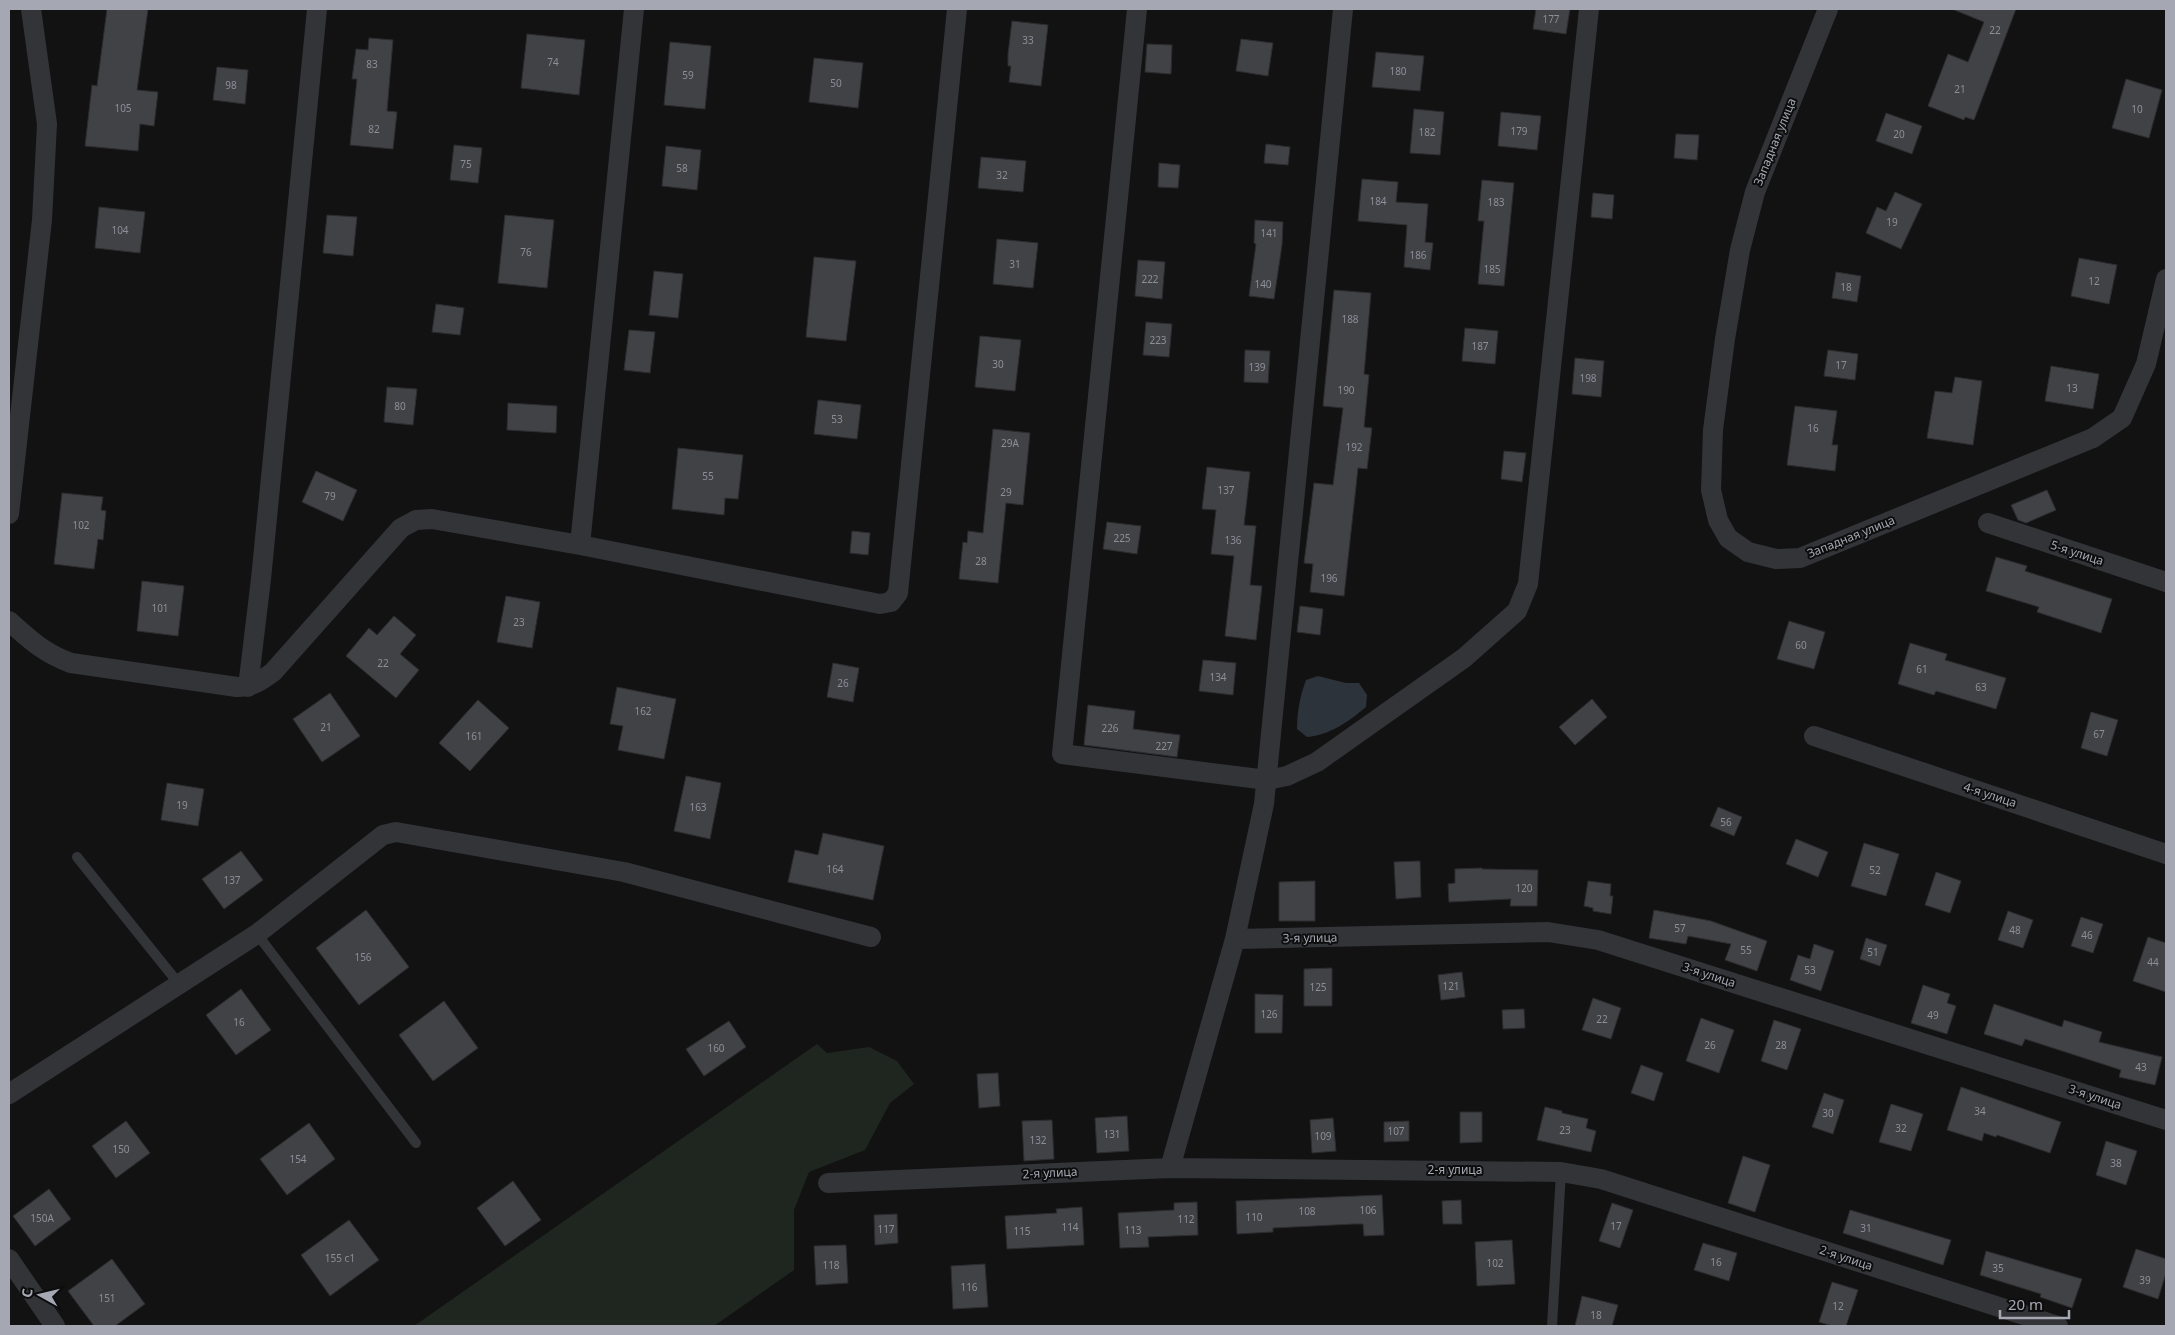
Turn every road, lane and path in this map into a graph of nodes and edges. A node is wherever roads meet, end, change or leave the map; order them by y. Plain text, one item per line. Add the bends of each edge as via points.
1 (31, 9) edge
2 (317, 9) edge
3 (634, 9) edge
4 (957, 9) edge
5 (1137, 9) edge
6 (1343, 9) edge
7 (1590, 9) edge
8 (1828, 9) edge
9 (2166, 279) edge
10 (9, 514) edge
11 (1988, 523) dead end
12 (580, 545) junction
13 (2166, 582) edge
14 (9, 621) edge
15 (248, 687) junction
16 (1814, 736) dead end
17 (1267, 780) junction
18 (2166, 854) edge
19 (77, 857) dead end
20 (257, 934) junction
21 (871, 937) dead end
22 (1235, 939) junction
23 (179, 984) junction
24 (9, 1094) edge
25 (2166, 1120) edge
26 (416, 1143) dead end
27 (1170, 1168) junction
28 (1561, 1172) junction
29 (828, 1183) dead end
30 (9, 1259) edge
31 (55, 1326) edge
32 (1552, 1326) edge
33 (2058, 1326) edge

1 - 10 street via 47,124 42,220
2 - 15 street
3 - 12 street
4 - 12 street via 898,593 891,602 880,604
5 - 17 street via 1062,754
6 - 17 street
7 - 17 street via 1528,584 1517,611 1464,658 1317,762 1287,776
8 - 9 street, Западная улица via 1755,192 1740,250 1713,430 1711,490 1718,520 1728,538 1748,552 1776,559 1800,558 2093,438 2122,418 2146,364
11 - 13 street, 5-я улица
12 - 15 street via 432,519 416,520 401,528 273,672
14 - 15 street via 36,646 71,663
16 - 18 street, 4-я улица
17 - 22 street
19 - 23 lane
20 - 21 street via 383,835 396,832 624,872
20 - 23 street
20 - 26 lane
22 - 25 street, 3-я улица via 1548,932 1598,940
22 - 27 street
23 - 24 street
27 - 28 street, 2-я улица
27 - 29 street, 2-я улица
28 - 32 lane
28 - 33 street, 2-я улица via 1601,1179
30 - 31 street

